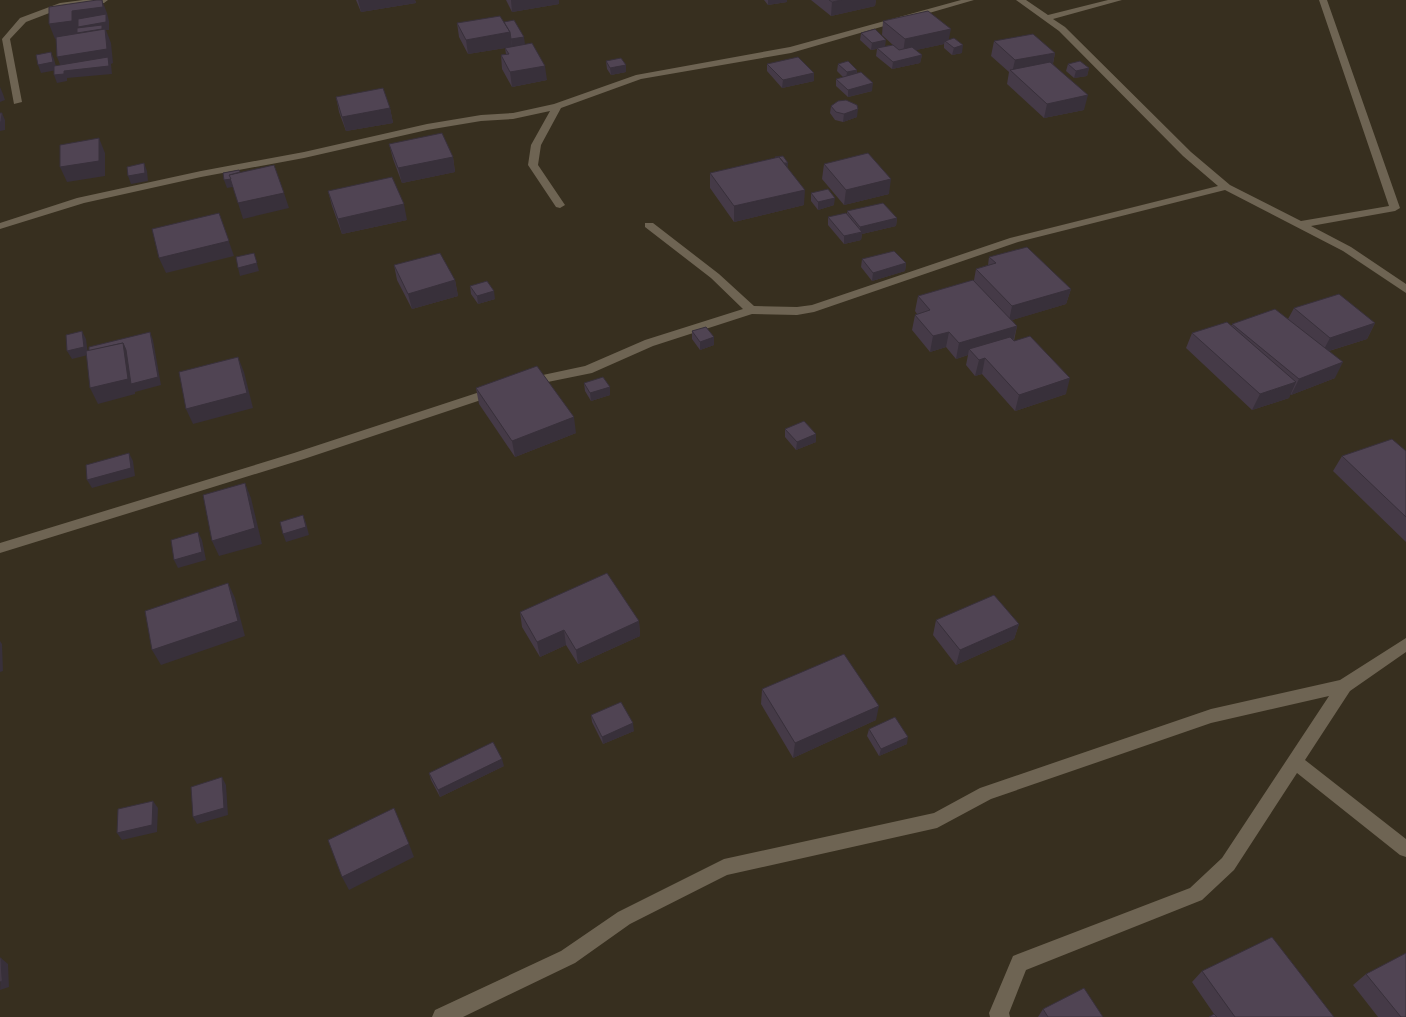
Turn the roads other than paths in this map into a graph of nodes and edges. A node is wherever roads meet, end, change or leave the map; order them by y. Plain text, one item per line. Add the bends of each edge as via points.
1 (104, 0) edge
2 (970, 0) edge
3 (1020, 0) edge
4 (1118, 0) edge
5 (1323, 0) edge
6 (1047, 18) junction
7 (17, 102) dead end
8 (557, 106) junction
9 (1226, 187) junction
10 (560, 205) dead end
11 (1400, 208) edge
12 (649, 225) dead end
13 (1299, 225) junction
14 (0, 226) edge
15 (1406, 288) edge
16 (751, 310) junction
17 (0, 548) edge
18 (1406, 644) edge
19 (1344, 686) junction
20 (1295, 762) junction
21 (1406, 849) edge
22 (442, 1017) edge
23 (1000, 1017) edge

1 - 7 street via 63,5 23,20 6,39
2 - 8 street via 791,50 639,77
3 - 6 street
4 - 6 street
5 - 11 street
6 - 9 street via 1062,29 1187,154
8 - 10 street via 536,144 533,165
8 - 14 street via 513,116 427,127 201,174 81,200
9 - 13 street
9 - 16 street via 1014,240 814,308
11 - 13 street
12 - 16 street via 715,276
13 - 15 street via 1347,249
16 - 17 street via 649,343 588,370 471,397 290,459
18 - 19 street
19 - 20 street
19 - 22 street via 1211,716 986,793 937,820 724,867 624,918 568,957
20 - 21 street
20 - 23 street via 1228,864 1196,894 1020,963

